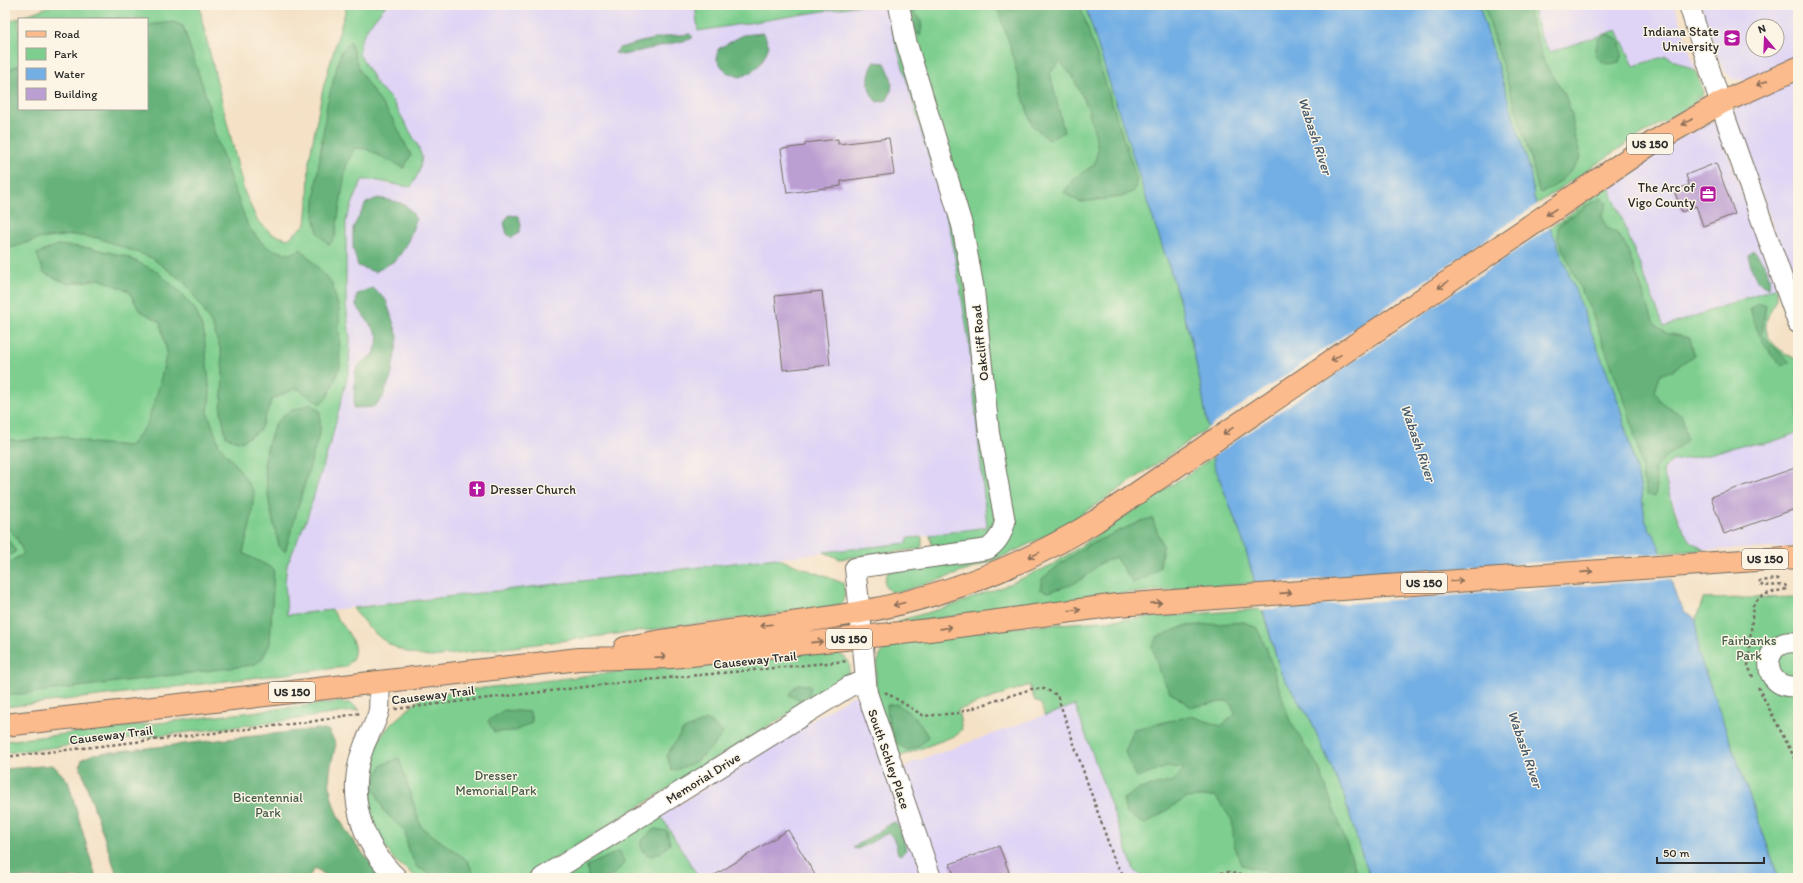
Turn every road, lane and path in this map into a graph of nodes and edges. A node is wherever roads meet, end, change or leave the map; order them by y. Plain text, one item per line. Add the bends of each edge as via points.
1 (899, 5) edge
2 (1688, 5) edge
3 (1798, 68) edge
4 (1721, 103) junction
5 (1798, 323) edge
6 (1798, 557) edge
7 (855, 568) joint
8 (860, 612) junction
9 (1798, 643) edge
10 (863, 648) junction
11 (579, 658) junction
12 (865, 681) junction
13 (379, 682) junction
14 (1798, 686) edge
15 (379, 711) junction
16 (5, 725) edge
17 (5, 757) edge
18 (398, 878) edge
19 (542, 878) edge
20 (931, 878) edge
21 (1128, 878) edge
22 (1191, 878) edge
23 (1255, 878) edge

1 - 7 street, Oakcliff Road via 906,41 962,225 974,290 989,433 1005,522 997,542 988,549
2 - 4 street
3 -> 4 main road, US 150
4 - 5 street
4 -> 8 main road, US 150 via 1652,143 1096,521 1050,548 994,573 929,596
10 -> 6 main road, US 150 via 1117,605
7 - 8 street, South Schley Place
8 - 10 street, South Schley Place
8 -> 11 main road, US 150 via 670,638
9 - 14 street via 1784,643 1776,648 1771,654 1769,664 1771,676 1779,683 1789,687
11 -> 10 main road, US 150 via 672,657
10 - 12 street, South Schley Place
10 - 15 path, Causeway Trail via 636,681
11 - 13 main road, US 150
12 - 19 street, Memorial Drive via 850,686
12 - 20 street, South Schley Place via 875,721
12 - 21 path via 924,716 958,713 1031,689 1045,689 1057,695 1115,862
13 - 15 street
13 - 16 main road, US 150
15 - 17 path, Causeway Trail via 309,722
15 - 18 street via 363,747 358,766 356,806 368,839 388,870
22 - 23 path via 1227,872

